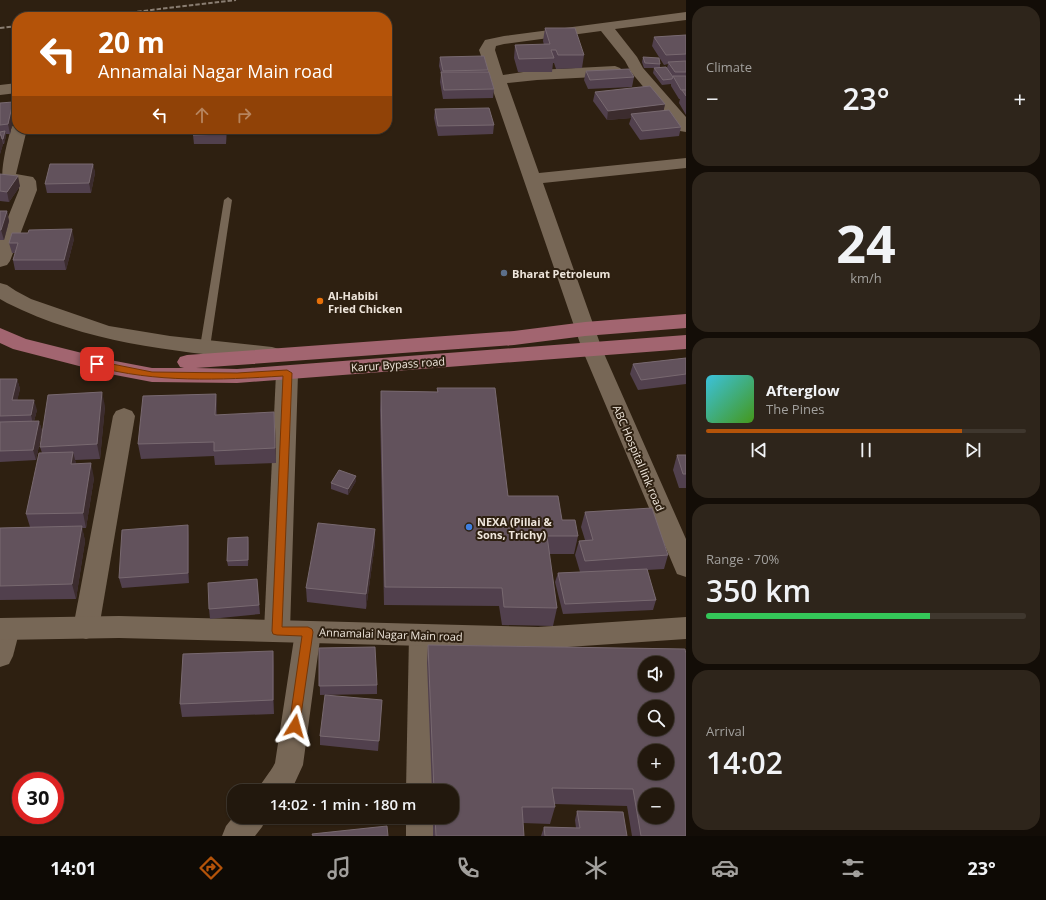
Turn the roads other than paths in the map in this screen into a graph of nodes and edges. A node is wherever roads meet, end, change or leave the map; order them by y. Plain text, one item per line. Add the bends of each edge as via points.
1 (686, 16) edge
2 (605, 26) junction
3 (636, 69) junction
4 (497, 80) junction
5 (12, 89) edge
6 (0, 90) edge
7 (686, 127) edge
8 (18, 134) edge
9 (686, 163) edge
10 (532, 179) junction
11 (228, 200) dead end
12 (0, 261) edge
13 (0, 289) edge
14 (686, 321) edge
15 (0, 335) edge
16 (589, 339) junction
17 (686, 342) edge
18 (205, 346) junction
19 (282, 363) junction
20 (124, 416) dead end
21 (686, 567) edge
22 (86, 628) junction
23 (686, 628) edge
24 (4, 629) edge
25 (277, 631) junction
26 (308, 632) junction
27 (422, 635) junction
28 (0, 656) edge
29 (278, 784) edge
30 (421, 784) edge
31 (246, 824) edge
32 (421, 824) edge
33 (237, 836) edge
34 (421, 836) edge

1 - 2 street
2 - 3 street via 632,60
2 - 4 street, ABC Hospital link road via 490,43 487,50
3 - 4 street
3 - 7 street
4 - 10 street, ABC Hospital link road
5 - 6 street
8 - 12 street via 7,174 8,178 27,182 28,190
9 - 10 street
10 - 16 street, ABC Hospital link road
11 - 18 lane
13 - 18 street via 16,299 66,320 108,332
14 - 16 main road, Karur Bypass road
15 - 19 main road, Karur Bypass road via 20,344 152,375 237,376
16 - 17 main road, Karur Bypass road
16 - 19 main road, Karur Bypass road
16 - 21 street, ABC Hospital link road
18 - 19 street
19 - 25 street
20 - 22 street
22 - 24 street, Annamalai Nagar Main road
22 - 25 street, Annamalai Nagar Main road
23 - 27 street, Annamalai Nagar Main road via 538,638
24 - 28 street
25 - 26 street, Annamalai Nagar Main road
26 - 27 street, Annamalai Nagar Main road
26 - 29 street via 289,765
27 - 30 street
31 - 33 street
32 - 34 street

